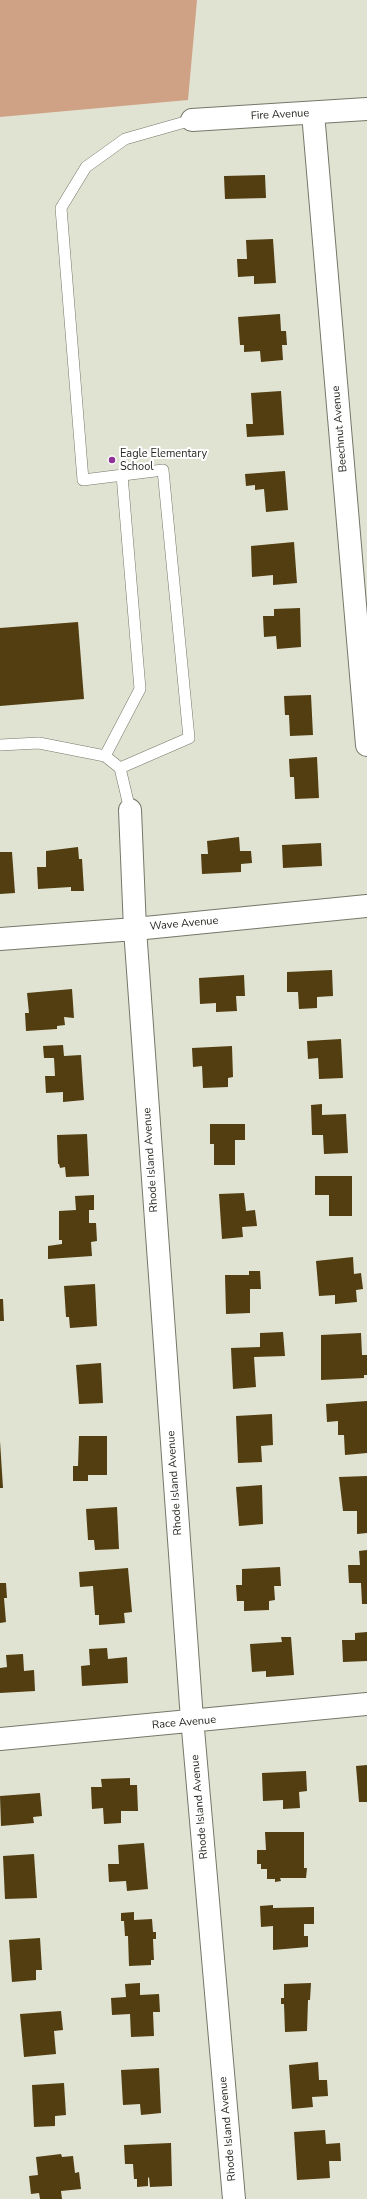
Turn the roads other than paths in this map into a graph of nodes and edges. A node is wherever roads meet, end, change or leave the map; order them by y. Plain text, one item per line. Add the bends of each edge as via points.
1 (367, 109) edge
2 (313, 113) junction
3 (192, 120) joint
4 (122, 475) junction
5 (0, 745) edge
6 (367, 745) edge
7 (105, 756) junction
8 (120, 768) junction
9 (130, 810) joint
10 (367, 906) edge
11 (135, 929) junction
12 (0, 939) edge
13 (367, 1704) edge
14 (192, 1722) junction
15 (0, 1739) edge
16 (234, 2199) edge

1 - 2 street, Fire Avenue
2 - 3 street, Fire Avenue
2 - 6 street, Beechnut Avenue
3 - 4 lane via 125,139 86,167 61,208 83,480
4 - 7 lane via 140,690
4 - 8 lane via 163,470 189,738
5 - 7 lane via 39,744
7 - 8 lane
8 - 9 lane, Rhode Island Avenue
9 - 11 street, Rhode Island Avenue
10 - 11 street, Wave Avenue
11 - 12 street, Wave Avenue
11 - 14 street, Rhode Island Avenue
13 - 14 street, Race Avenue
14 - 15 street, Race Avenue
14 - 16 street, Rhode Island Avenue

